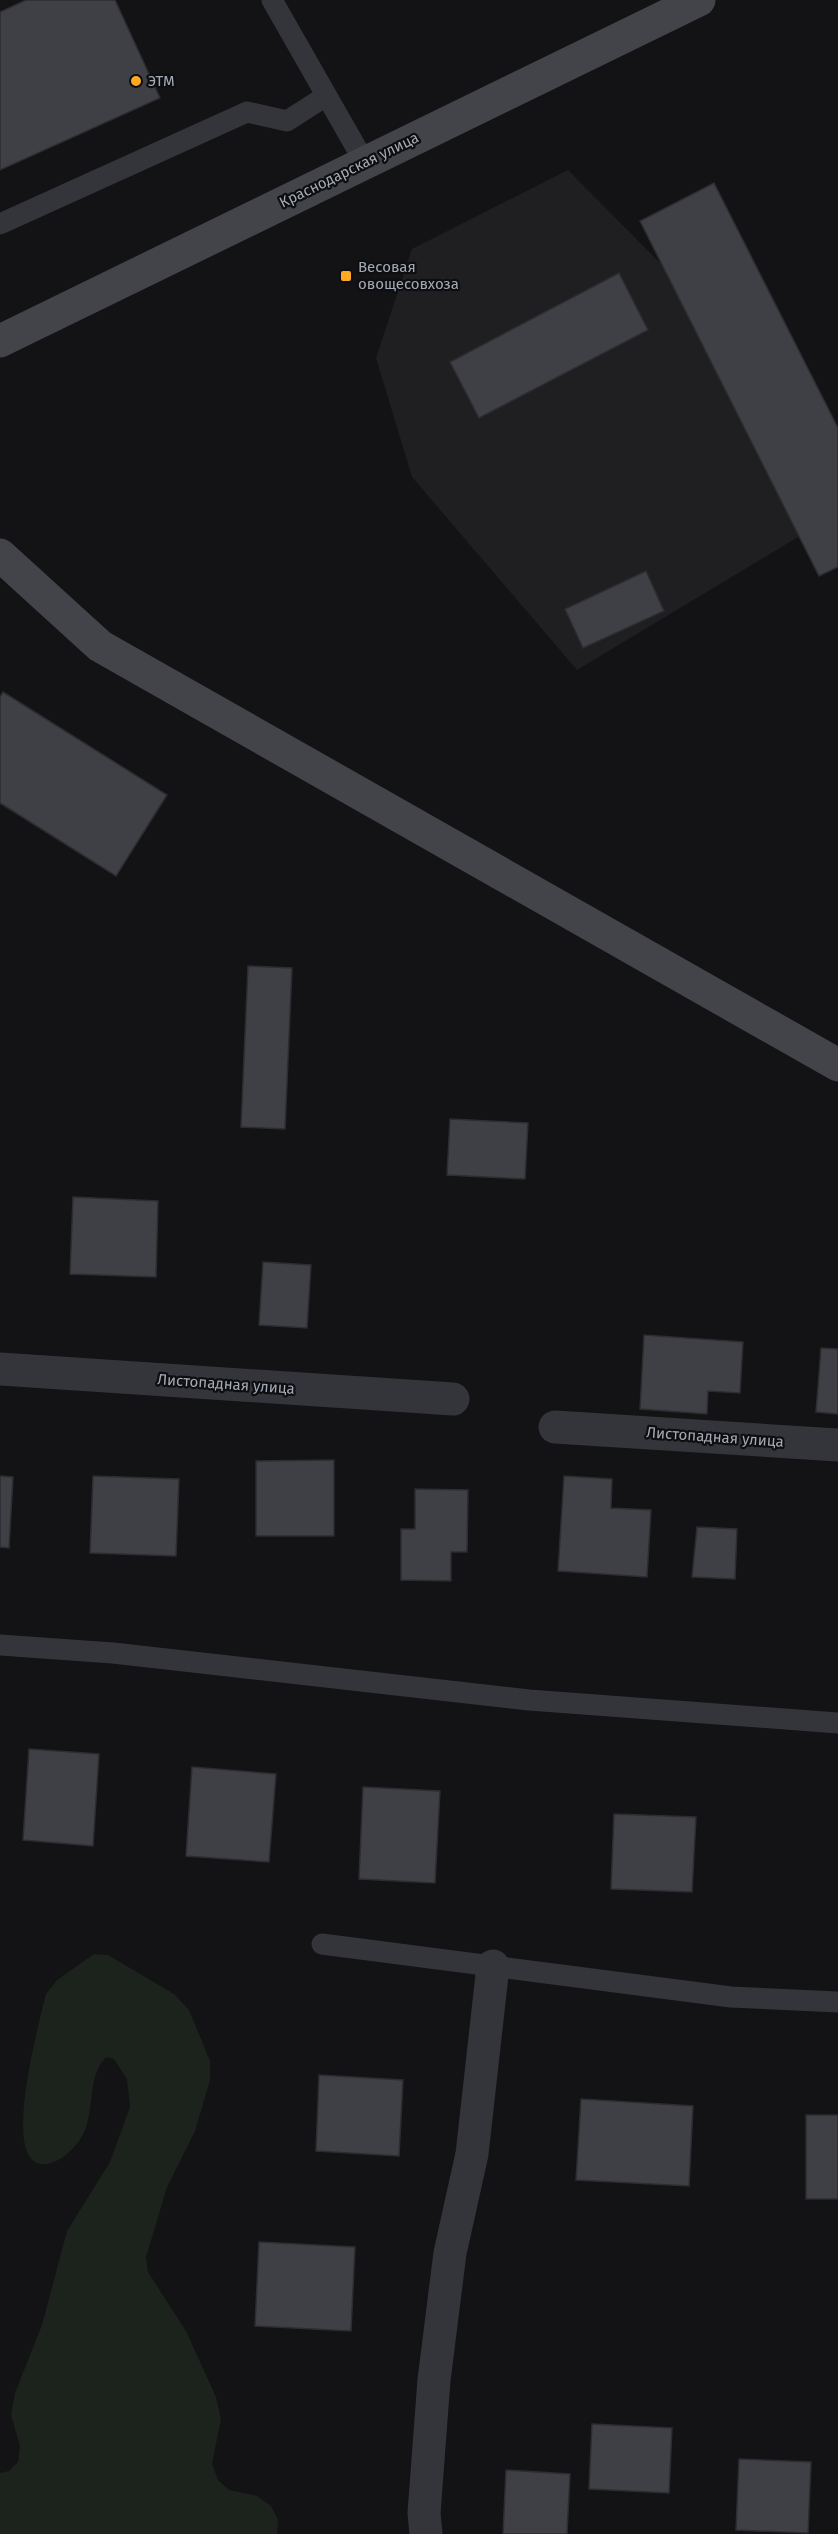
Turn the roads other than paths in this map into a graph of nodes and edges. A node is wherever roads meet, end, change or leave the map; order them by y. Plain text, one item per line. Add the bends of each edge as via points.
1 (272, 0) edge
2 (699, 0) edge
3 (326, 96) junction
4 (365, 163) junction
5 (0, 225) edge
6 (0, 341) edge
7 (0, 555) edge
8 (838, 1065) edge
9 (0, 1369) edge
10 (453, 1399) dead end
11 (555, 1427) dead end
12 (838, 1445) edge
13 (0, 1645) edge
14 (838, 1723) edge
15 (322, 1944) dead end
16 (493, 1966) junction
17 (838, 2002) edge
18 (426, 2534) edge

1 - 3 lane
2 - 4 street, Краснодарская улица
3 - 4 lane
3 - 5 lane via 287,121 247,112
4 - 6 street, Краснодарская улица
7 - 8 street via 100,646
9 - 10 street, Листопадная улица
11 - 12 street, Листопадная улица
13 - 14 lane via 113,1653 529,1700
15 - 16 lane
16 - 17 lane via 731,1997
16 - 18 street via 472,2154 450,2253 437,2357 424,2513

